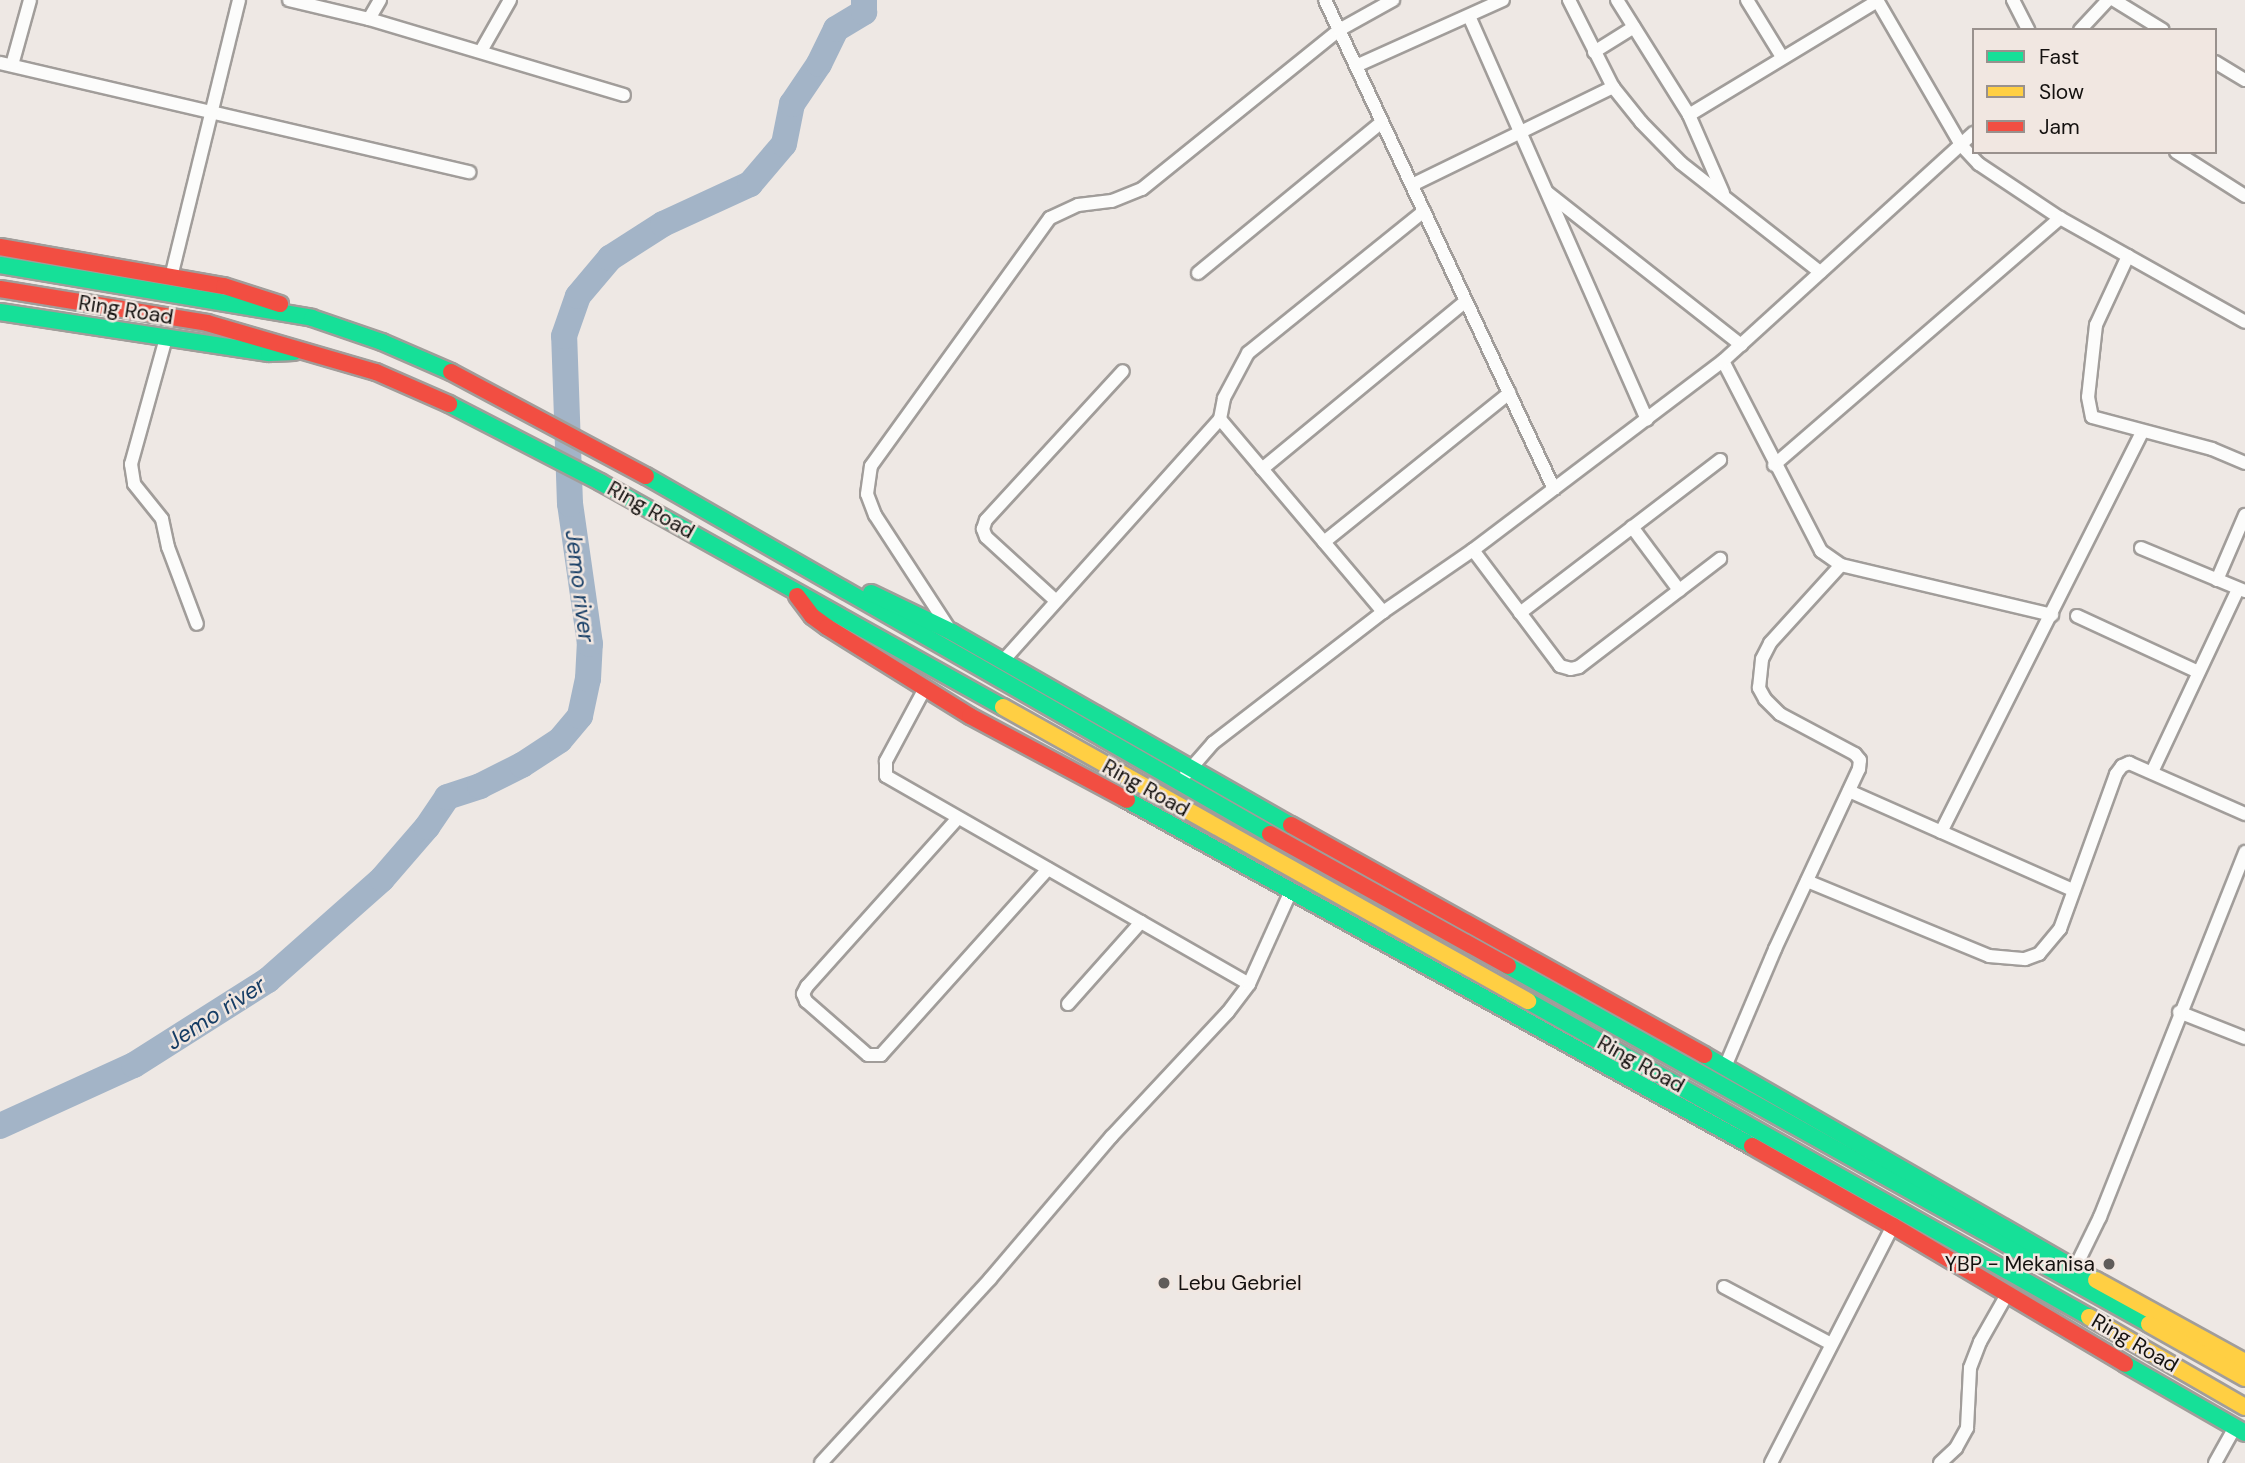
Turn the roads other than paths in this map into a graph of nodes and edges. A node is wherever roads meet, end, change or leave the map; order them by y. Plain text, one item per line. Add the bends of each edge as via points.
1 (30, 0) edge
2 (239, 0) edge
3 (289, 0) edge
4 (380, 0) edge
5 (510, 0) edge
6 (1325, 0) edge
7 (1393, 0) edge
8 (1503, 0) edge
9 (1569, 0) edge
10 (1617, 0) edge
11 (1747, 0) edge
12 (2013, 0) edge
13 (2108, 0) edge
14 (2114, 0) edge
15 (1877, 1) edge
16 (1469, 16) junction
17 (369, 19) junction
18 (1634, 27) junction
19 (2027, 28) edge
20 (2082, 28) edge
21 (2160, 28) edge
22 (1339, 30) junction
23 (481, 51) junction
24 (1594, 52) junction
25 (1782, 57) junction
26 (2217, 63) edge
27 (6, 64) edge
28 (1356, 66) junction
29 (2245, 80) edge
30 (1614, 87) junction
31 (624, 95) dead end
32 (209, 112) junction
33 (1689, 114) junction
34 (1382, 122) junction
35 (1520, 132) junction
36 (1972, 135) edge
37 (1961, 145) junction
38 (2179, 154) edge
39 (470, 172) dead end
40 (1412, 185) junction
41 (1546, 192) junction
42 (1724, 196) junction
43 (2245, 196) edge
44 (1424, 211) junction
45 (2060, 218) junction
46 (0, 247) edge
47 (2128, 256) junction
48 (0, 265) edge
49 (1820, 272) junction
50 (1198, 273) dead end
51 (171, 277) junction
52 (0, 289) edge
53 (1466, 301) junction
54 (0, 312) edge
55 (312, 318) junction
56 (2245, 322) edge
57 (166, 338) junction
58 (1741, 345) junction
59 (312, 351) junction
60 (1723, 361) junction
61 (1123, 371) dead end
62 (1509, 393) junction
63 (1220, 419) junction
64 (1647, 421) junction
65 (2142, 432) junction
66 (1720, 460) dead end
67 (2245, 463) edge
68 (1774, 465) junction
69 (1262, 468) junction
70 (1554, 489) junction
71 (2245, 515) edge
72 (1632, 527) junction
73 (1324, 542) junction
74 (2141, 548) dead end
75 (1473, 550) junction
76 (1720, 559) dead end
77 (1841, 565) junction
78 (808, 569) junction
79 (2217, 580) junction
80 (790, 588) junction
81 (1679, 590) junction
82 (2241, 590) edge
83 (1055, 600) junction
84 (1383, 612) junction
85 (1520, 613) junction
86 (2052, 615) junction
87 (2077, 616) dead end
88 (197, 624) dead end
89 (952, 632) junction
90 (1002, 662) junction
91 (2198, 672) junction
92 (924, 690) junction
93 (2152, 772) junction
94 (1185, 776) junction
95 (1849, 791) junction
96 (1171, 802) junction
97 (2245, 814) edge
98 (958, 818) junction
99 (1162, 821) junction
100 (1941, 832) junction
101 (2244, 858) edge
102 (1048, 869) junction
103 (1807, 881) junction
104 (2072, 890) junction
105 (1291, 891) junction
106 (1141, 922) junction
107 (1249, 984) junction
108 (1068, 1003) dead end
109 (2179, 1012) junction
110 (2245, 1038) edge
111 (1725, 1067) junction
112 (1893, 1226) junction
113 (2075, 1268) junction
114 (1724, 1287) dead end
115 (2006, 1296) junction
116 (1832, 1344) junction
117 (2245, 1362) edge
118 (2245, 1378) edge
119 (2245, 1406) edge
120 (2240, 1430) edge
121 (821, 1463) edge
122 (1771, 1463) edge
123 (1940, 1463) edge
124 (2214, 1463) edge

1 - 27 street
2 - 32 street
3 - 17 street
4 - 17 street
5 - 23 street
6 - 22 street
7 - 22 street
8 - 16 street
9 - 24 street
10 - 18 street
11 - 25 street
12 - 19 street
13 - 20 street
14 - 21 street
15 - 25 street
15 - 37 street
16 - 28 street
16 - 35 street
17 - 23 street
18 - 24 street
18 - 33 street
22 - 28 street
22 - 89 street via 1142,188 1112,201 1078,205 1050,218 871,466 867,494 875,515
23 - 31 street
24 - 30 street
25 - 33 street
26 - 29 street
27 - 32 street
28 - 34 street
30 - 35 street
30 - 42 street via 1681,163
32 - 39 street
32 - 51 street
33 - 42 street
34 - 40 street
34 - 50 street
35 - 40 street
35 - 41 street
36 - 37 street
37 - 45 street via 1996,177
37 - 49 street
38 - 43 street
40 - 44 street
41 - 58 street
41 - 64 street
42 - 49 street
44 - 53 street
44 - 63 street via 1248,353 1224,398
45 - 47 street
45 - 68 street
46 - 51 main road
47 - 56 street
47 - 65 street via 2096,325 2089,412 2099,421
48 - 55 main road, Ring Road
49 - 58 street
51 - 55 main road via 224,286
52 - 59 main road, Ring Road via 207,323
53 - 62 street
53 - 69 street
54 - 57 main road
55 - 78 main road, Ring Road via 428,360 514,402
57 - 59 main road via 269,353
57 - 88 street via 131,464 134,484 162,519
58 - 60 street
59 - 80 main road, Ring Road via 426,393 600,482
60 - 64 street
60 - 68 street
61 - 83 street via 986,520 983,529 986,537
62 - 70 street
62 - 73 street
63 - 69 street
63 - 83 street
64 - 70 street
65 - 67 street via 2212,449
65 - 86 street
66 - 72 street
68 - 77 street via 1812,538
69 - 73 street
70 - 75 street
71 - 79 street
72 - 81 street
72 - 85 street
73 - 84 street
74 - 79 street
75 - 84 street
75 - 85 street
76 - 81 street
77 - 86 street
77 - 95 street via 1770,643 1759,688 1780,714 1860,760
78 - 89 main road
78 - 94 main road, Ring Road
79 - 82 street
80 - 92 main road via 819,621
80 - 96 main road, Ring Road
81 - 85 street via 1571,669 1560,666
82 - 91 street
83 - 90 street
84 - 94 street via 1213,743
86 - 100 street
87 - 91 street
89 - 90 main road
90 - 94 main road
91 - 93 street
92 - 98 street via 884,769 886,776
92 - 99 main road
93 - 97 street
93 - 104 street via 2129,763 2116,774
94 - 96 street
94 - 111 main road
94 - 118 main road, Ring Road
95 - 100 street
95 - 103 street
96 - 99 street
96 - 119 main road, Ring Road
98 - 102 street
98 - 102 street via 803,994 868,1055 881,1055
99 - 105 main road
100 - 104 street
101 - 109 street
102 - 106 street
103 - 104 street via 2008,960 2039,954 2051,943
103 - 111 street
105 - 107 street
105 - 112 main road
106 - 107 street
106 - 108 street
107 - 121 street
109 - 110 street
109 - 113 street via 2100,1217
111 - 113 main road
112 - 115 main road
112 - 116 street
113 - 117 main road
114 - 116 street
115 - 120 main road
115 - 123 street via 1970,1368 1967,1428 1956,1448
116 - 122 street
120 - 124 street

